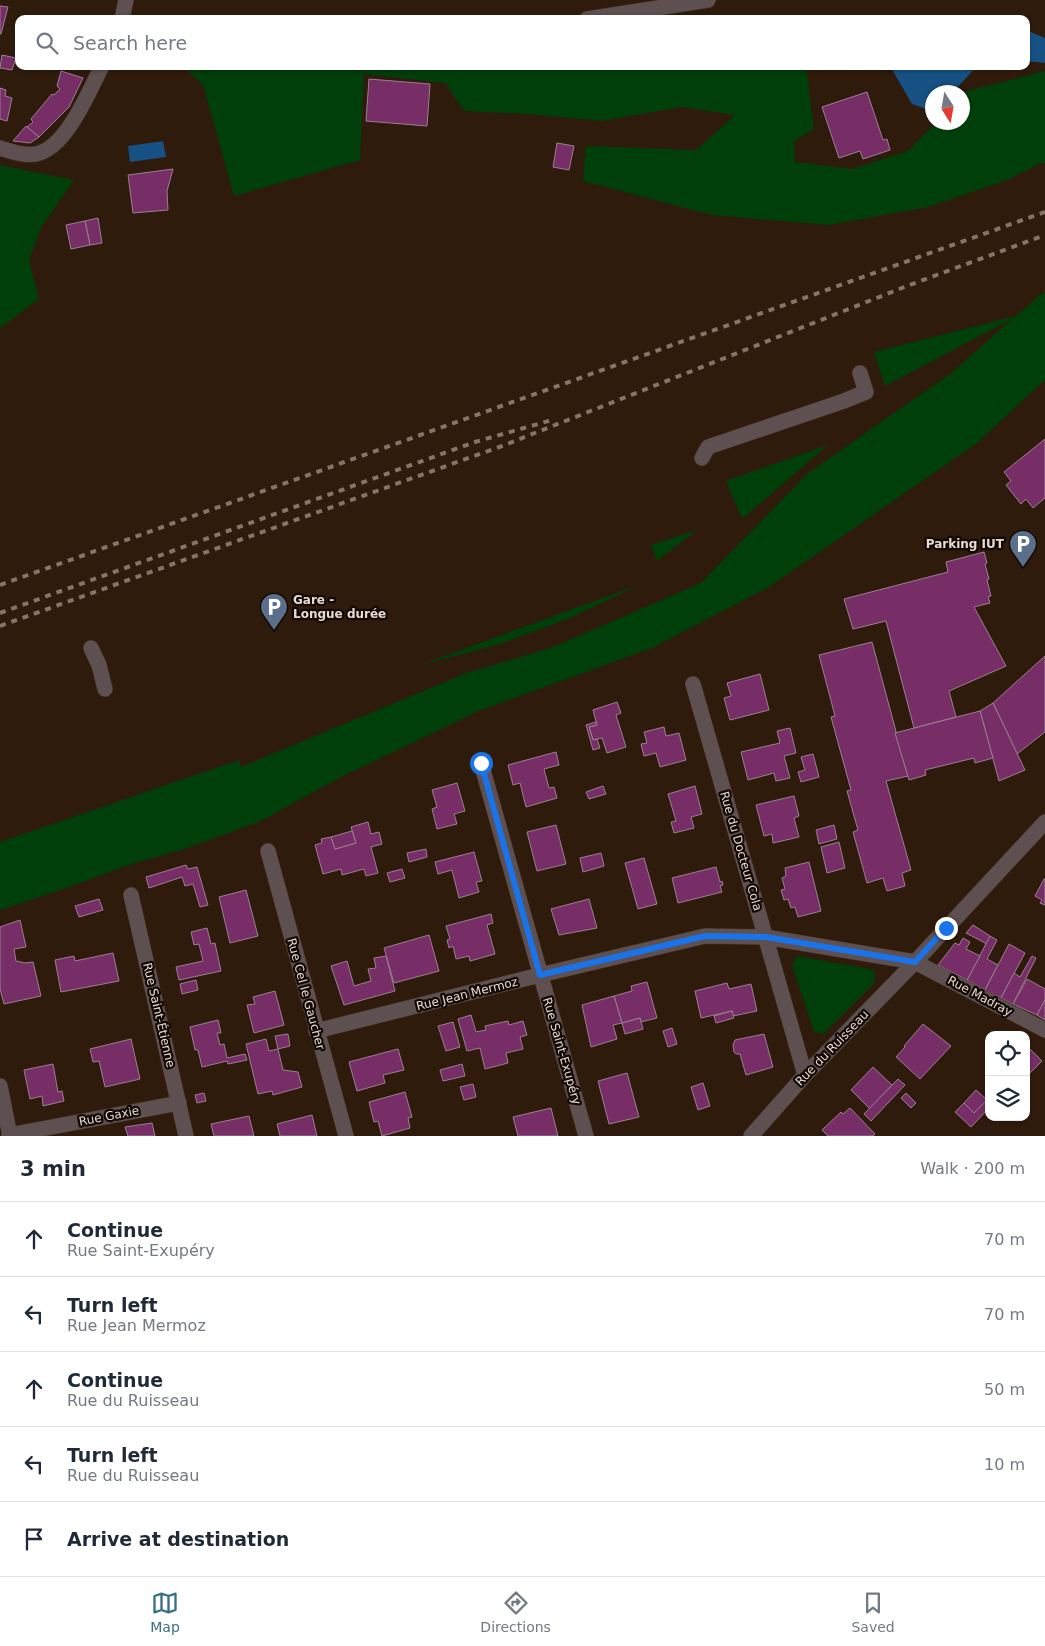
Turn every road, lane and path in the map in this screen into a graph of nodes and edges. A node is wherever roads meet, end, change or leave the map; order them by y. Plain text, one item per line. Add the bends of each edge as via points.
1 (126, 0) edge
2 (708, 0) edge
3 (123, 15) edge
4 (613, 15) edge
5 (100, 70) edge
6 (0, 148) edge
7 (860, 373) dead end
8 (702, 458) dead end
9 (91, 648) dead end
10 (693, 684) dead end
11 (105, 689) dead end
12 (481, 763) dead end
13 (1045, 822) edge
14 (268, 851) dead end
15 (131, 895) dead end
16 (766, 937) junction
17 (915, 962) junction
18 (540, 975) junction
19 (1045, 1030) edge
20 (316, 1031) junction
21 (805, 1075) junction
22 (0, 1086) edge
23 (179, 1103) junction
24 (10, 1136) edge
25 (186, 1136) edge
26 (346, 1136) edge
27 (586, 1136) edge
28 (751, 1136) edge

1 - 3 street
2 - 4 street
5 - 6 street via 78,112 54,144 32,154
7 - 8 street via 866,392 708,447
9 - 11 street
10 - 16 street, Rue du Docteur Cola
12 - 18 street, Rue Saint-Exupéry
13 - 17 street, Rue du Ruisseau
14 - 20 street, Rue Cel le Gaucher
15 - 23 street, Rue Saint-Étienne
16 - 17 street
16 - 18 street, Rue Jean Mermoz via 705,936
16 - 21 street, Rue du Docteur Cola
17 - 19 street, Rue Madray
17 - 21 street, Rue du Ruisseau
18 - 20 street, Rue Jean Mermoz
18 - 27 street, Rue Saint-Exupéry
20 - 26 street, Rue Cel le Gaucher
21 - 28 street, Rue du Ruisseau
22 - 24 street, Rue Gaxie
23 - 24 street, Rue Gaxie
23 - 25 street, Rue Saint-Étienne

